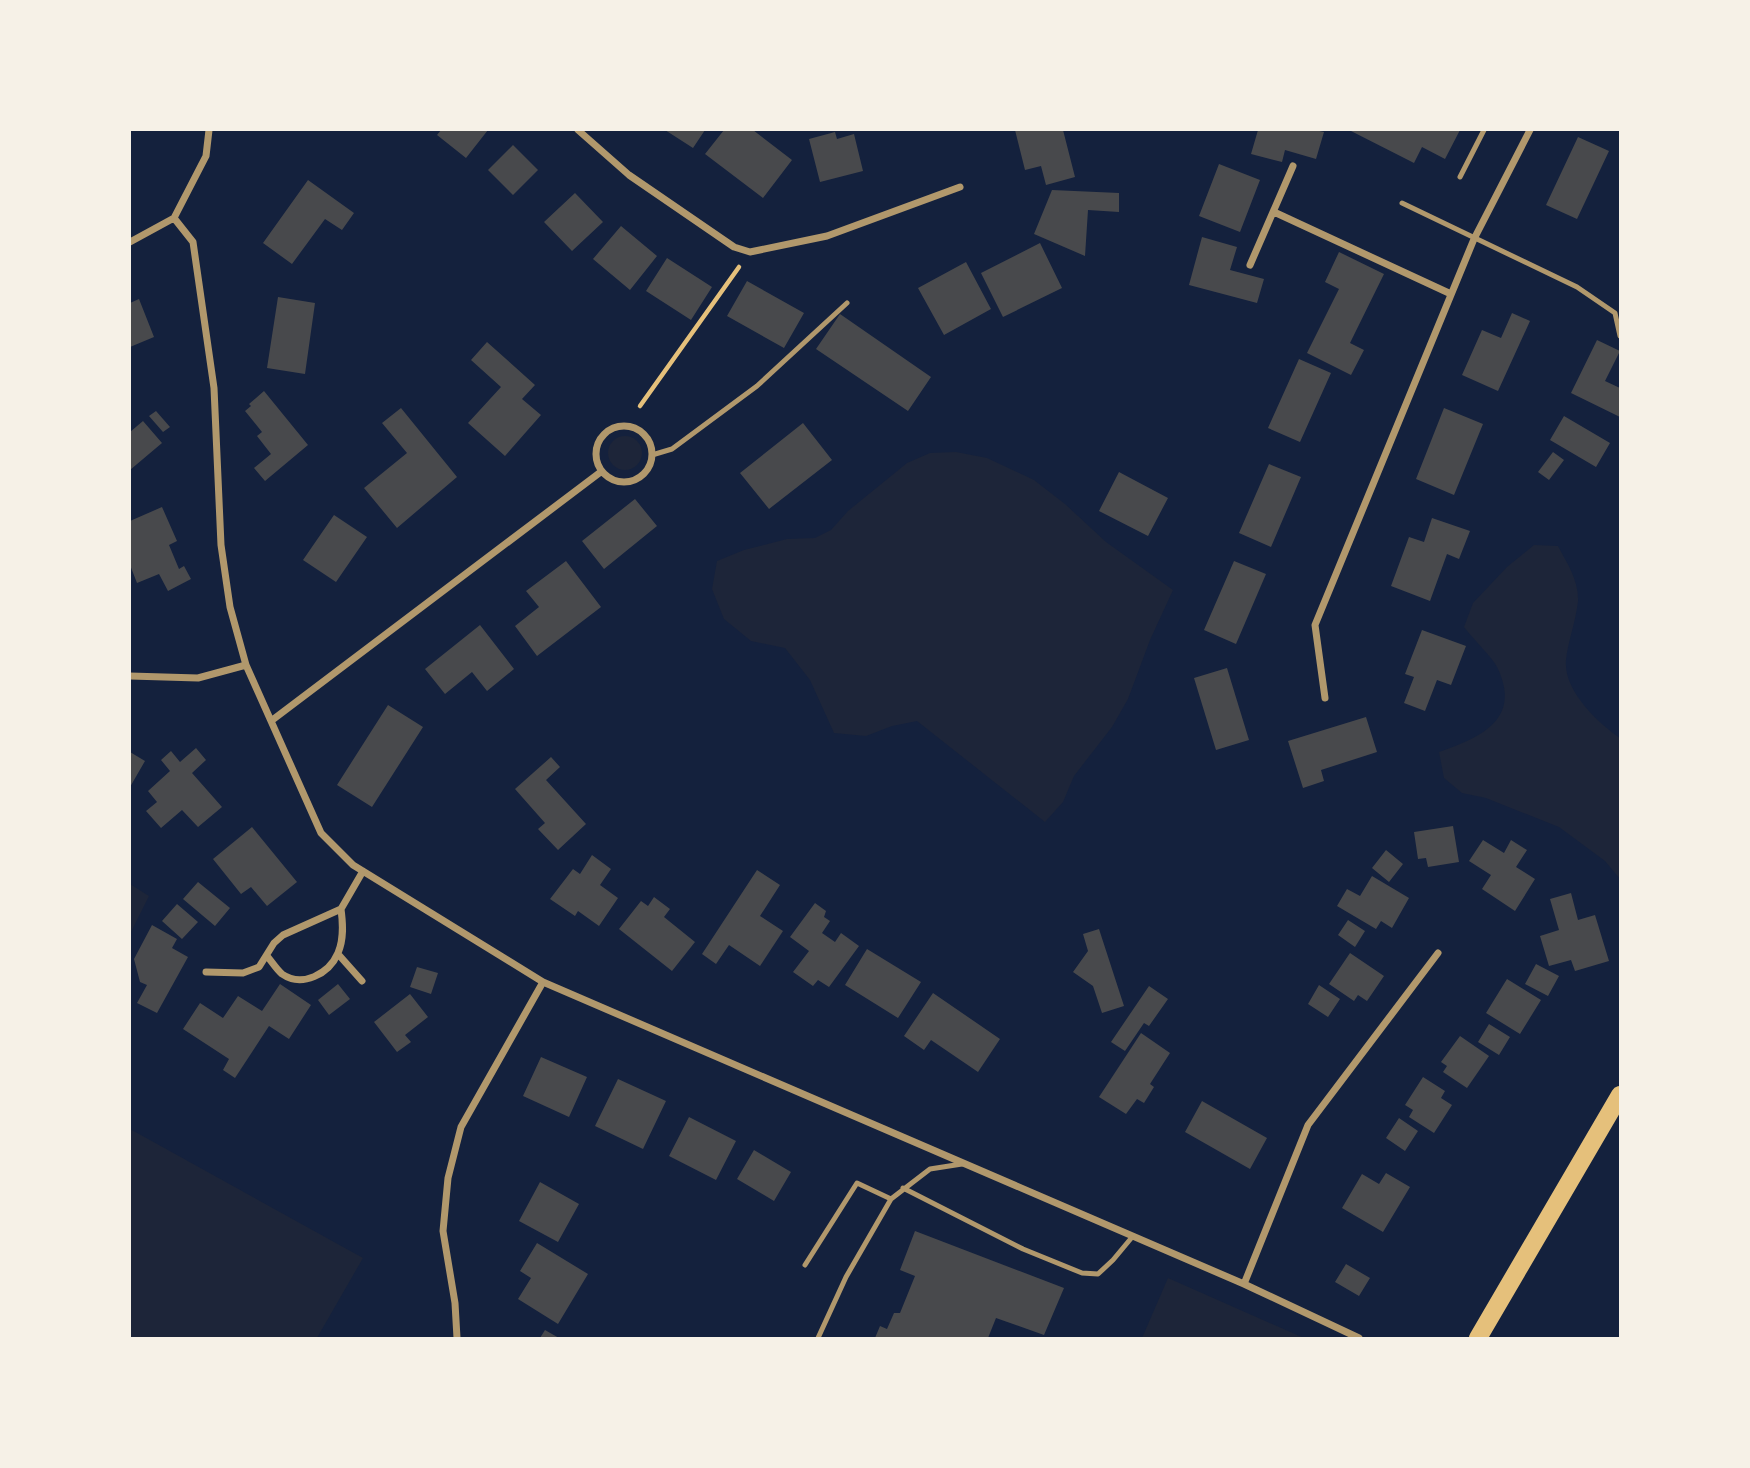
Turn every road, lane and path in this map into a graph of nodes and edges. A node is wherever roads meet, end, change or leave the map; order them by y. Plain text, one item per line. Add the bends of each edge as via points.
1 (209, 130) edge
2 (578, 130) edge
3 (1484, 130) edge
4 (1530, 130) edge
5 (1293, 166) dead end
6 (1460, 177) dead end
7 (960, 187) dead end
8 (1402, 203) dead end
9 (1274, 212) junction
10 (174, 218) junction
11 (1474, 239) junction
12 (131, 240) edge
13 (750, 252) junction
14 (1250, 265) dead end
15 (1451, 294) junction
16 (847, 303) dead end
17 (1620, 336) edge
18 (640, 406) dead end
19 (652, 455) junction
20 (602, 471) junction
21 (246, 665) junction
22 (130, 676) edge
23 (1325, 698) dead end
24 (271, 721) junction
25 (363, 871) junction
26 (341, 909) junction
27 (1438, 953) dead end
28 (338, 954) junction
29 (267, 957) junction
30 (206, 972) dead end
31 (362, 981) dead end
32 (543, 982) junction
33 (1620, 1094) edge
34 (962, 1164) junction
35 (902, 1188) junction
36 (891, 1199) junction
37 (1133, 1236) junction
38 (806, 1265) dead end
39 (1244, 1284) junction
40 (457, 1339) edge
41 (818, 1339) edge
42 (1359, 1339) edge
43 (1478, 1339) edge

1 - 10 street via 205,156
2 - 13 street via 629,175 734,247
3 - 6 lane
4 - 11 street
5 - 9 street
7 - 13 street via 827,236
8 - 11 lane
9 - 14 street
9 - 15 street
10 - 12 street
10 - 21 street via 192,242 214,388 221,545 230,607
11 - 15 street
11 - 17 lane via 1577,287 1615,313
13 - 18 path
15 - 23 street via 1315,625
16 - 19 lane via 757,386 672,449
19 - 20 street via 647,470 635,480 620,481
19 - 20 street via 641,432 614,428 598,444
20 - 24 street
21 - 22 street via 198,678
21 - 24 street
24 - 25 street via 321,833
25 - 26 street
25 - 32 street
26 - 28 street via 344,930
26 - 29 street via 283,934
27 - 39 street via 1308,1125
28 - 29 street via 309,979 283,974
28 - 31 street
29 - 30 street via 259,967 243,973
32 - 34 street
32 - 40 street via 461,1127 448,1178 443,1231
33 - 43 main road
34 - 35 lane via 930,1169
34 - 37 street
35 - 36 lane
35 - 37 lane via 1082,1273 1098,1274
36 - 38 lane via 857,1182
36 - 41 lane via 846,1277
37 - 39 street
39 - 42 street

